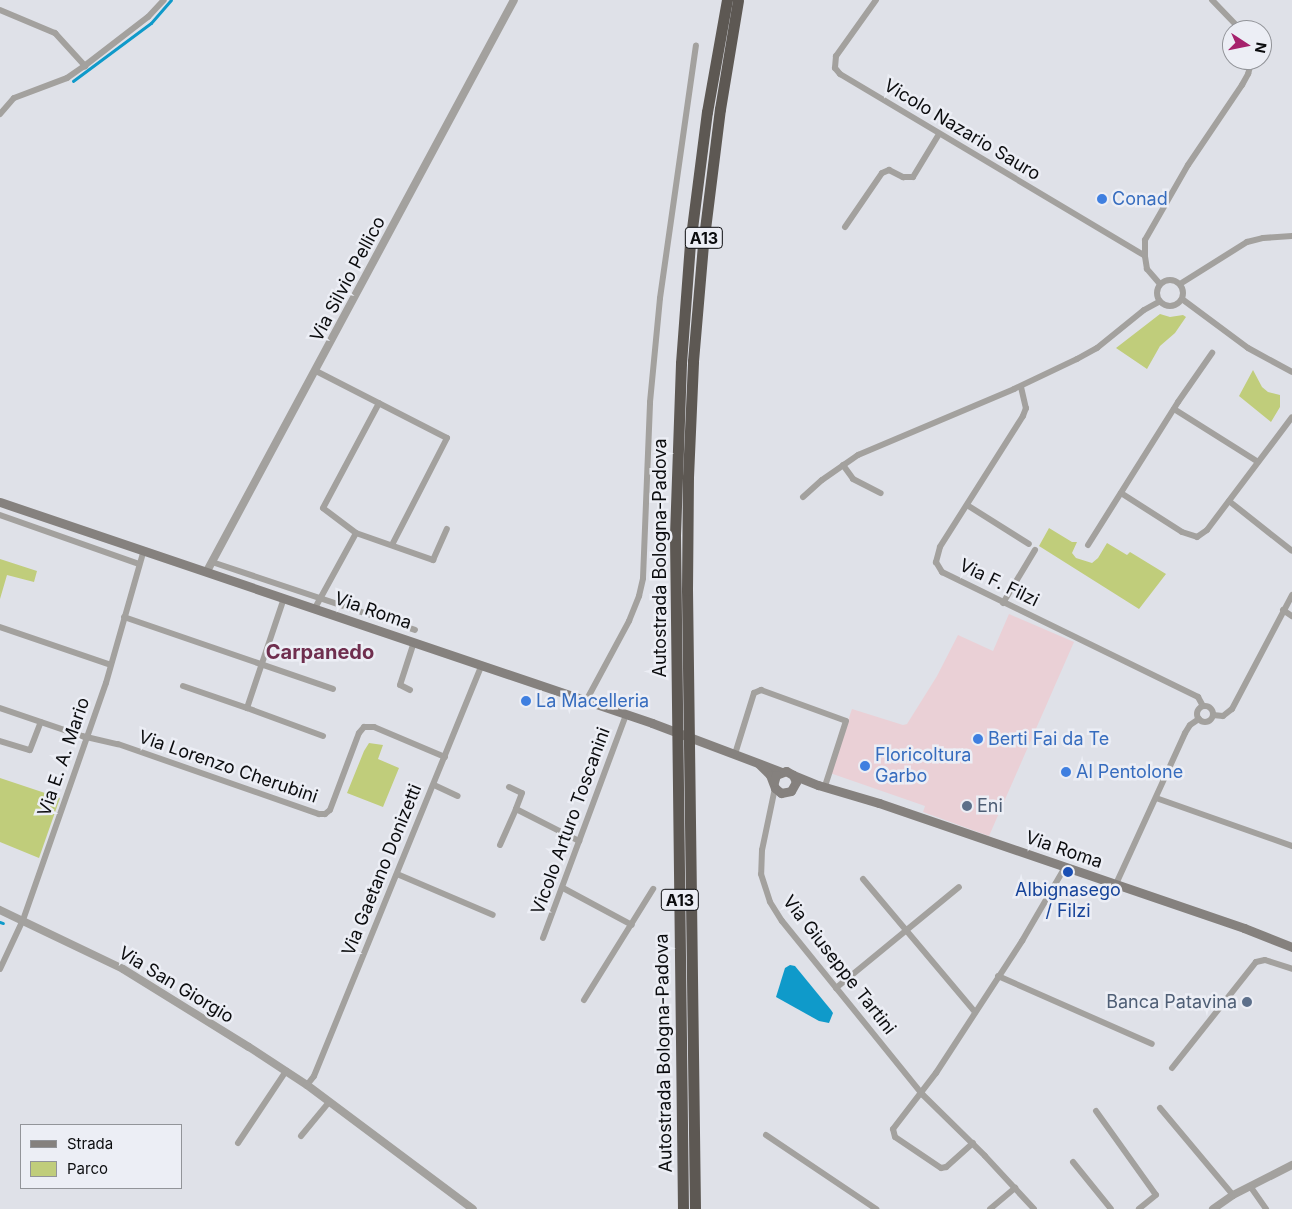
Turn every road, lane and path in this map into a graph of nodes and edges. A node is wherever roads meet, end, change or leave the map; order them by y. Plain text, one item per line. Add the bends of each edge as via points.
1 (164, 0) edge
2 (514, 0) edge
3 (727, 0) edge
4 (738, 0) edge
5 (876, 0) edge
6 (1212, 0) edge
7 (0, 10) edge
8 (1231, 20) edge
9 (696, 46) dead end
10 (85, 66) junction
11 (1248, 70) edge
12 (0, 114) edge
13 (939, 134) junction
14 (845, 227) dead end
15 (1292, 236) edge
16 (1144, 256) junction
17 (1160, 284) junction
18 (1180, 284) junction
19 (1182, 299) junction
20 (1160, 301) junction
21 (1212, 353) dead end
22 (316, 371) junction
23 (1292, 372) edge
24 (1021, 386) junction
25 (379, 403) junction
26 (1174, 409) junction
27 (1292, 417) edge
28 (1258, 462) junction
29 (843, 465) junction
30 (881, 493) dead end
31 (1121, 493) junction
32 (803, 497) dead end
33 (1229, 501) junction
34 (0, 502) edge
35 (966, 505) junction
36 (0, 516) edge
37 (447, 529) dead end
38 (356, 533) junction
39 (1029, 544) dead end
40 (392, 545) junction
41 (1088, 545) dead end
42 (144, 550) junction
43 (1035, 550) dead end
44 (1292, 551) edge
45 (212, 562) junction
46 (139, 564) junction
47 (207, 572) junction
48 (1292, 596) edge
49 (284, 598) junction
50 (319, 598) junction
51 (1003, 603) junction
52 (315, 608) junction
53 (1283, 610) junction
54 (1292, 616) edge
55 (124, 617) junction
56 (0, 627) edge
57 (415, 630) dead end
58 (414, 642) junction
59 (262, 663) junction
60 (482, 665) junction
61 (111, 666) junction
62 (183, 686) dead end
63 (334, 689) dead end
64 (410, 690) dead end
65 (586, 701) junction
66 (1203, 706) junction
67 (0, 708) edge
68 (247, 708) junction
69 (626, 715) junction
70 (1213, 715) junction
71 (1199, 719) junction
72 (41, 722) junction
73 (683, 726) junction
74 (323, 736) dead end
75 (88, 737) junction
76 (0, 740) edge
77 (683, 750) junction
78 (735, 754) junction
79 (446, 757) junction
80 (757, 762) junction
81 (782, 772) junction
82 (793, 775) junction
83 (434, 785) junction
84 (775, 785) junction
85 (821, 786) junction
86 (509, 787) dead end
87 (791, 791) junction
88 (458, 796) dead end
89 (1156, 798) junction
90 (516, 809) junction
91 (772, 813) junction
92 (579, 841) junction
93 (500, 845) dead end
94 (1292, 846) edge
95 (1065, 867) junction
96 (397, 874) junction
97 (863, 879) dead end
98 (1116, 884) junction
99 (959, 887) dead end
100 (563, 888) junction
101 (652, 889) dead end
102 (0, 910) edge
103 (493, 915) dead end
104 (23, 920) junction
105 (632, 925) junction
106 (907, 932) junction
107 (543, 938) dead end
108 (1292, 947) edge
109 (0, 969) edge
110 (1292, 969) edge
111 (998, 976) junction
112 (836, 988) junction
113 (584, 1000) dead end
114 (965, 1000) junction
115 (983, 1000) junction
116 (975, 1012) junction
117 (1152, 1044) dead end
118 (1172, 1068) dead end
119 (286, 1071) junction
120 (307, 1085) junction
121 (922, 1094) junction
122 (329, 1102) junction
123 (1160, 1108) dead end
124 (1096, 1111) dead end
125 (766, 1135) dead end
126 (301, 1136) dead end
127 (238, 1143) dead end
128 (973, 1143) junction
129 (1073, 1162) dead end
130 (1292, 1165) edge
131 (1250, 1186) junction
132 (1015, 1188) junction
133 (1233, 1195) junction
134 (473, 1209) edge
135 (683, 1209) edge
136 (695, 1209) edge
137 (876, 1209) edge
138 (990, 1209) edge
139 (1034, 1209) edge
140 (1111, 1209) edge
141 (1139, 1209) edge
142 (1213, 1209) edge
143 (1266, 1209) edge

1 - 10 street via 148,18
2 - 22 street, Via Silvio Pellico
3 - 73 highway, Autostrada Bologna-Padova / A13 via 690,244 680,363 676,535
4 - 73 highway, Autostrada Bologna-Padova / A13 via 703,245 693,361
5 - 13 street, Vicolo Nazario Sauro via 836,56 835,68
6 - 8 street
7 - 10 street via 55,33
9 - 65 street via 660,298 650,402 643,578 629,621
10 - 12 street via 67,78 14,98
11 - 16 street via 1242,85 1155,221 1145,240
13 - 14 street via 913,176 903,177 889,170 882,173
13 - 16 street, Vicolo Nazario Sauro
15 - 18 street via 1247,242
16 - 17 street via 1148,269
17 - 18 street via 1173,280
17 - 20 street via 1157,290
18 - 19 street
19 - 20 street via 1172,306
19 - 23 street via 1248,348
20 - 24 street via 1097,348
21 - 26 street
22 - 25 street
22 - 45 street, Via Silvio Pellico
24 - 29 street via 873,448
24 - 35 street, Via F. Filzi via 1026,408 1023,416
25 - 38 street via 323,508
25 - 40 street via 447,438
26 - 28 street
26 - 31 street
27 - 28 street
28 - 33 street
29 - 30 street via 853,479
29 - 32 street
31 - 33 street via 1190,536 1197,537 1207,530
31 - 41 street
33 - 44 street
34 - 42 main road, Via Roma
35 - 39 street
35 - 51 street, Via F. Filzi via 940,547 936,562 942,572
36 - 46 street
37 - 40 street via 433,560
38 - 40 street
38 - 50 street
42 - 46 street, Via E. A. Mario
42 - 47 main road, Via Roma
43 - 51 street
45 - 47 street, Via Silvio Pellico
45 - 50 street, Via Roma
46 - 55 street, Via E. A. Mario
47 - 49 main road, Via Roma
48 - 53 street
49 - 52 main road, Via Roma
49 - 59 street
50 - 52 street
50 - 57 street, Via Roma
51 - 66 street, Via F. Filzi via 1190,693
52 - 58 main road, Via Roma
53 - 54 street
53 - 70 street via 1232,709 1223,716
55 - 59 street
55 - 61 street, Via E. A. Mario
56 - 61 street
58 - 60 main road, Via Roma
58 - 64 street via 400,685
59 - 63 street
59 - 68 street
60 - 65 main road, Via Roma
60 - 79 street, Via Gaetano Donizetti
61 - 75 street, Via E. A. Mario
62 - 68 street
65 - 69 main road, Via Roma
66 - 70 street via 1210,708
66 - 71 street via 1197,710
67 - 72 street
68 - 74 street
69 - 78 main road, Via Roma
69 - 92 street, Vicolo Arturo Toscanini
70 - 71 street via 1206,722
71 - 89 street via 1185,733
72 - 75 street
72 - 76 street via 30,750
73 - 77 highway, Autostrada Bologna-Padova / A13
75 - 79 street, Via Lorenzo Cherubini via 118,744 319,814 330,810 364,727 374,727
75 - 104 street, Via E. A. Mario
77 - 135 highway, Autostrada Bologna-Padova / A13
77 - 136 highway, Autostrada Bologna-Padova
78 - 80 main road, Via Roma
78 - 85 street via 754,692 761,690 846,721
79 - 83 street, Via Gaetano Donizetti
80 - 81 main road, Via Roma
80 - 84 main road, Via Roma
81 - 82 main road
81 - 84 main road via 776,775
82 - 85 main road, Via Roma
82 - 87 main road via 796,782
83 - 88 street
83 - 96 street, Via Gaetano Donizetti
84 - 87 main road via 781,793
84 - 91 street, Via Giuseppe Tartini
85 - 87 main road, Via Roma
85 - 95 main road, Via Roma
86 - 90 street via 522,793
87 - 91 street, Via Giuseppe Tartini via 781,798
89 - 94 street
89 - 98 street
90 - 92 street
90 - 93 street
91 - 112 street, Via Giuseppe Tartini via 762,850 764,886 782,921
92 - 100 street, Vicolo Arturo Toscanini
95 - 98 main road, Via Roma
95 - 111 street
96 - 103 street
96 - 120 street, Via Gaetano Donizetti via 314,1076
97 - 106 street
98 - 108 main road, Via Roma
99 - 106 street
100 - 105 street
100 - 107 street, Vicolo Arturo Toscanini
101 - 105 street
102 - 104 street, Via San Giorgio
104 - 109 street, Via E. A. Mario
104 - 119 street, Via San Giorgio via 123,969
105 - 113 street
106 - 112 street
106 - 114 street
110 - 118 street via 1264,960 1256,962
111 - 115 street
111 - 117 street
112 - 121 street, Via Giuseppe Tartini
114 - 115 street
114 - 116 street
115 - 116 street
116 - 121 street
119 - 120 street, Via San Giorgio
119 - 127 street
120 - 122 street, Via San Giorgio
121 - 128 street, Via Giuseppe Tartini
121 - 128 street via 893,1130 895,1137 941,1168
122 - 126 street
122 - 134 street, Via San Giorgio
123 - 133 street
124 - 141 street via 1156,1195
125 - 137 street
128 - 132 street, Via Giuseppe Tartini
129 - 140 street
130 - 131 street
131 - 133 street
131 - 143 street
132 - 138 street
132 - 139 street, Via Giuseppe Tartini
133 - 142 street

